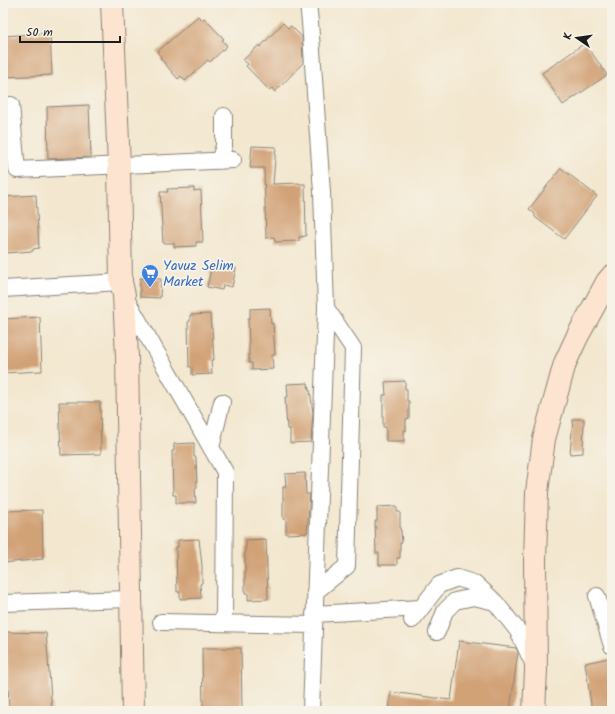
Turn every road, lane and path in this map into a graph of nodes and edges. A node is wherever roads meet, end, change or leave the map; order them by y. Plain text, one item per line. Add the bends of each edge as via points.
1 (112, 3) edge
2 (308, 3) edge
3 (11, 105) dead end
4 (224, 116) dead end
5 (119, 166) junction
6 (612, 276) edge
7 (123, 288) junction
8 (3, 289) edge
9 (326, 308) junction
10 (222, 402) dead end
11 (211, 448) junction
12 (315, 592) junction
13 (597, 596) dead end
14 (130, 600) junction
15 (495, 602) junction
16 (3, 603) edge
17 (314, 620) junction
18 (161, 622) dead end
19 (224, 624) junction
20 (438, 632) dead end
21 (612, 646) edge
22 (536, 670) junction
23 (133, 711) edge
24 (311, 711) edge
25 (534, 711) edge

1 - 5 street
2 - 9 street via 322,192
3 - 5 street via 17,170
4 - 5 street via 226,160
5 - 7 street
6 - 22 street via 565,363 544,439 537,492
7 - 8 street
7 - 11 street
7 - 14 street
9 - 12 street
9 - 12 street via 353,348 347,566
10 - 11 street
11 - 19 street via 224,472
12 - 17 street
13 - 21 street
14 - 16 street
14 - 23 street
15 - 17 street via 476,584 457,578 439,585 417,614
15 - 20 street via 474,597 455,602 445,611
15 - 22 street via 518,631
17 - 19 street
17 - 24 street
18 - 19 street
22 - 25 street

